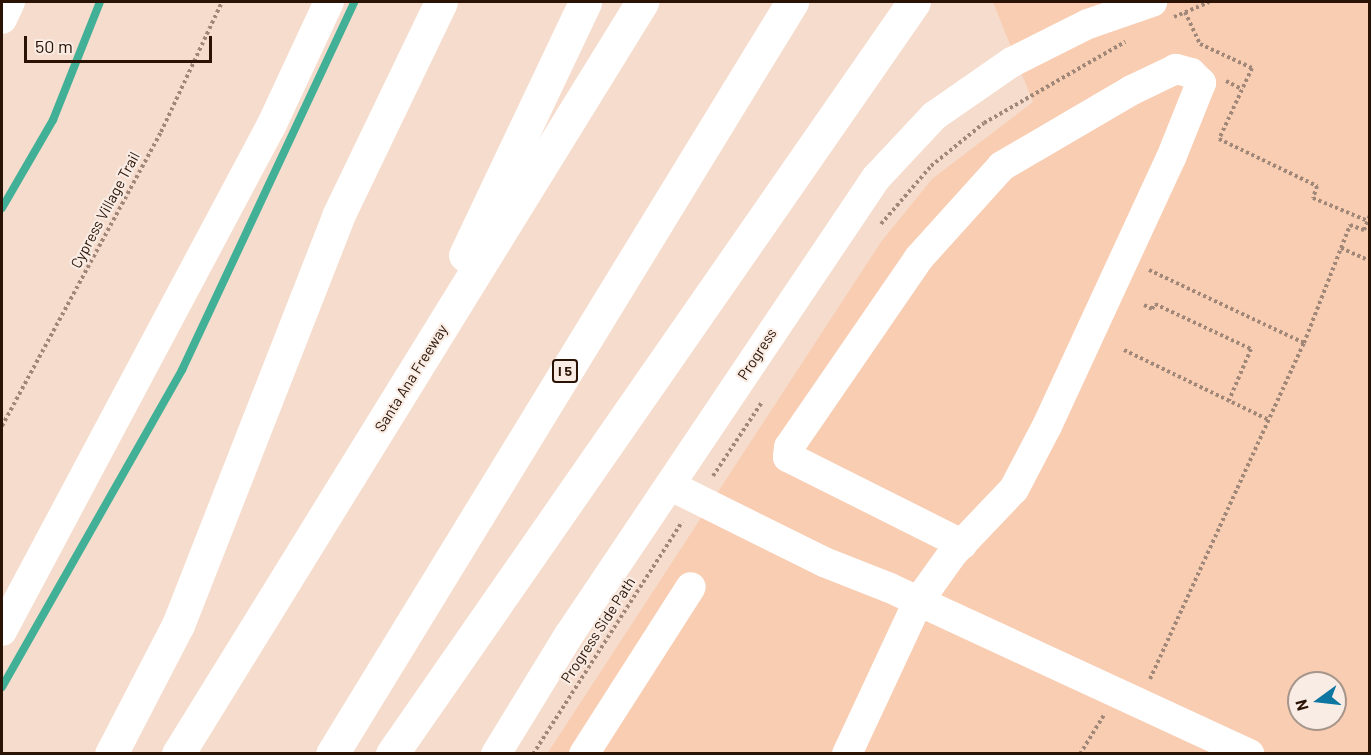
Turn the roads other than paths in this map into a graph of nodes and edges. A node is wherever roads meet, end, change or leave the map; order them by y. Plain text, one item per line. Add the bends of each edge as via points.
1 (10, 2) edge
2 (329, 2) edge
3 (441, 2) edge
4 (585, 2) edge
5 (642, 2) edge
6 (914, 2) edge
7 (1115, 2) edge
8 (1152, 2) edge
9 (792, 6) edge
10 (1082, 13) edge
11 (2, 19) edge
12 (392, 409) junction
13 (671, 486) junction
14 (962, 544) junction
15 (691, 587) dead end
16 (918, 602) junction
17 (2, 631) edge
18 (111, 753) edge
19 (178, 753) edge
20 (332, 753) edge
21 (392, 753) edge
22 (496, 753) edge
23 (584, 753) edge
24 (847, 753) edge
25 (1249, 753) edge

1 - 11 street
2 - 17 street via 272,124
3 - 18 highway via 338,216 178,624
4 - 12 highway
5 - 12 highway, Santa Ana Freeway
6 - 21 highway
7 - 10 street, Progress
8 - 10 street, Progress
9 - 20 highway, I 5
10 - 13 street, Progress via 964,93 876,178
12 - 19 highway, Santa Ana Freeway
13 - 16 street via 705,507
13 - 22 street, Progress
14 - 14 street via 1014,489 1124,258 1201,83 1191,73 1176,69 1132,90 1002,166 919,258 789,447 788,457
14 - 16 street
15 - 23 street
16 - 24 street
16 - 25 street

